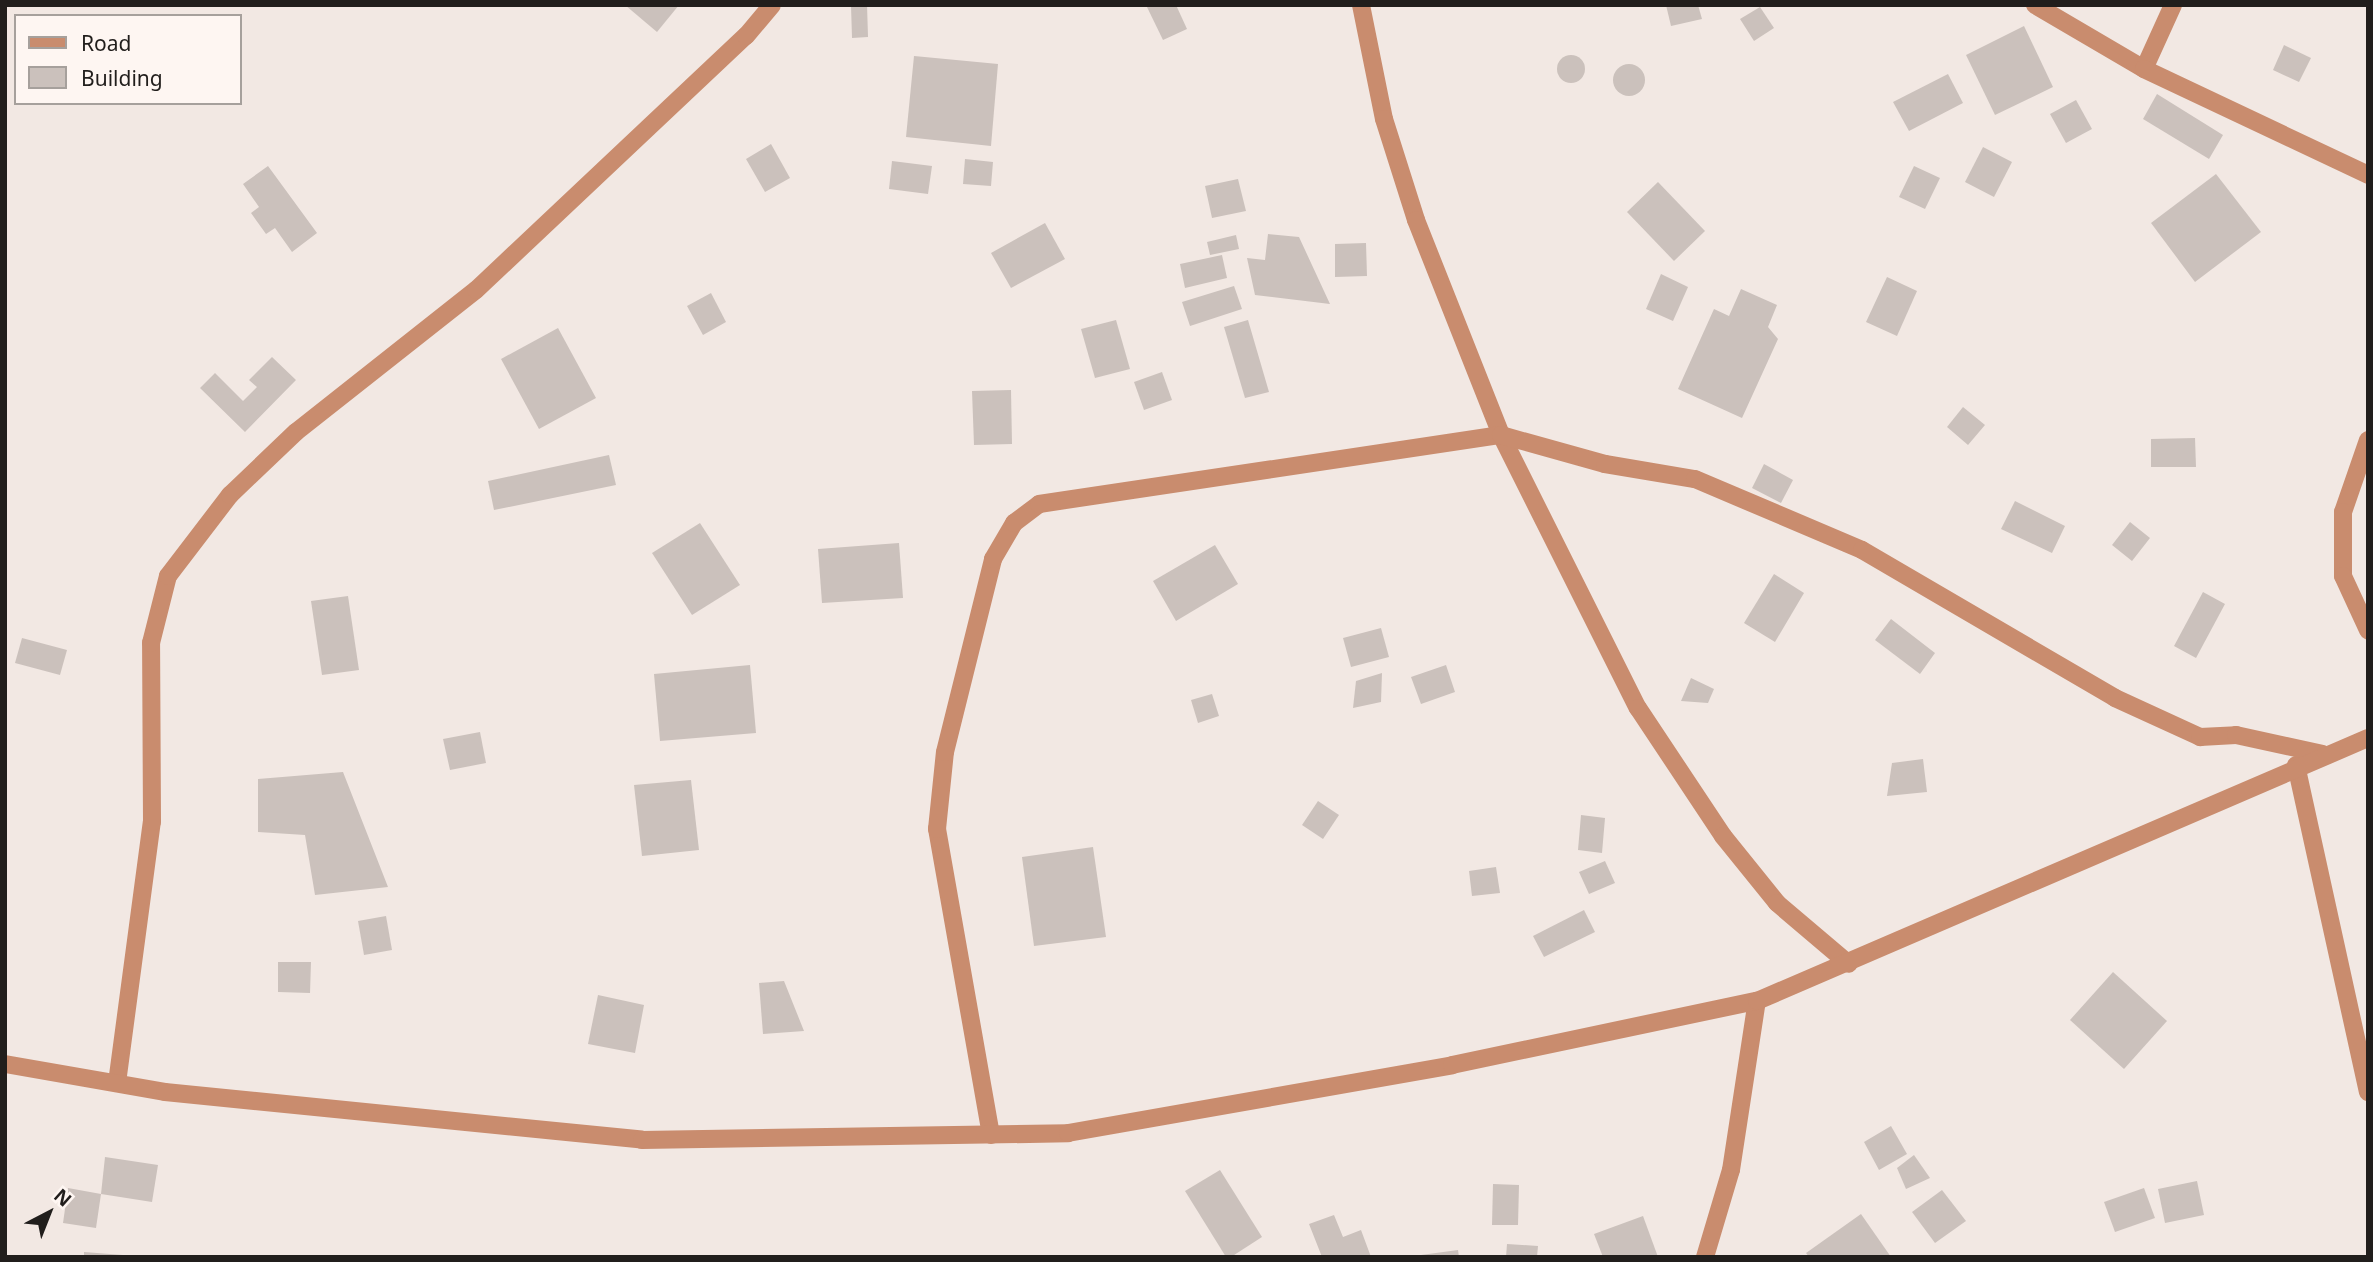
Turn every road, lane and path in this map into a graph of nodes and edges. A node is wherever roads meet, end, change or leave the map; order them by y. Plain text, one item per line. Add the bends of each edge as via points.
1 (772, 5) edge
2 (1361, 5) edge
3 (2035, 5) edge
4 (2174, 5) edge
5 (2144, 69) junction
6 (2368, 175) edge
7 (1501, 435) junction
8 (2368, 440) edge
9 (2368, 629) edge
10 (2368, 738) edge
11 (2323, 754) junction
12 (2296, 765) junction
13 (1849, 964) junction
14 (1757, 1001) junction
15 (5, 1064) edge
16 (117, 1083) junction
17 (2368, 1093) edge
18 (991, 1135) junction
19 (1705, 1257) edge

1 - 16 street via 746,36 476,290 296,432 230,495 168,576 151,643 152,822
2 - 7 street via 1384,119 1416,220
3 - 5 street
4 - 5 street
5 - 6 street
7 - 11 street via 1605,464 1695,479 1862,550 2115,698 2200,737 2236,735
7 - 13 street via 1639,708 1674,765 1777,903
7 - 18 street via 1039,504 1014,523 993,559 945,752 937,829
8 - 9 street via 2343,512 2343,576
10 - 11 street
11 - 12 street
12 - 13 street
12 - 17 street
13 - 14 street
14 - 18 street via 1452,1065 1068,1133
14 - 19 street via 1731,1170
15 - 16 street
16 - 18 street via 642,1140

